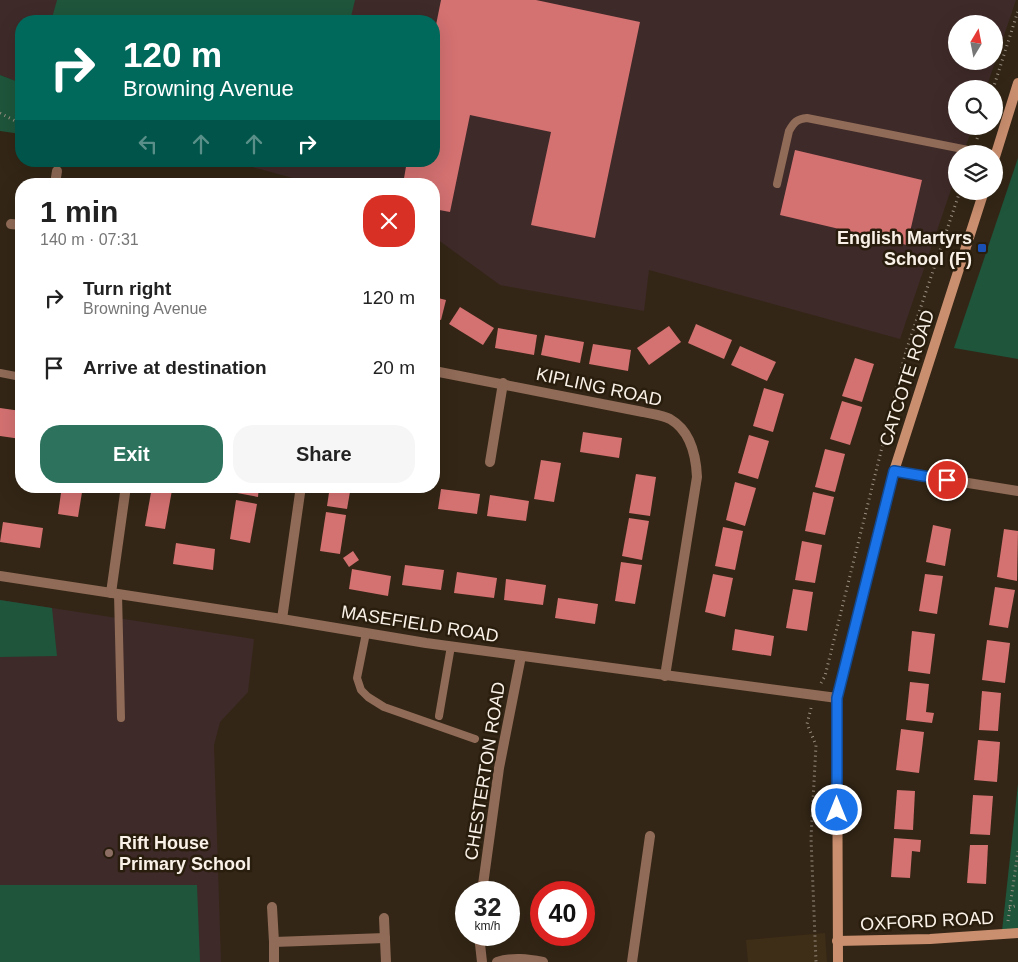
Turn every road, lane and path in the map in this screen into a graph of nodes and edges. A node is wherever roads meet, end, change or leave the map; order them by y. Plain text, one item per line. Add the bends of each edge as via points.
1 (1018, 12) edge
2 (996, 80) edge
3 (1018, 83) edge
4 (0, 113) edge
5 (15, 121) edge
6 (997, 145) edge
7 (948, 147) edge
8 (57, 171) dead end
9 (56, 178) edge
10 (777, 184) dead end
11 (981, 200) edge
12 (440, 372) edge
13 (0, 373) edge
14 (15, 376) edge
15 (504, 383) junction
16 (490, 462) dead end
17 (894, 471) junction
18 (1018, 491) edge
19 (125, 493) edge
20 (299, 493) edge
21 (0, 576) edge
22 (114, 594) junction
23 (282, 618) junction
24 (366, 633) junction
25 (451, 646) junction
26 (521, 656) junction
27 (665, 676) junction
28 (837, 698) junction
29 (440, 716) dead end
30 (121, 718) dead end
31 (475, 739) dead end
32 (650, 836) dead end
33 (1018, 851) edge
34 (484, 881) edge
35 (1018, 905) edge
36 (272, 907) dead end
37 (1009, 908) junction
38 (384, 918) dead end
39 (1018, 933) edge
40 (1007, 934) junction
41 (385, 938) junction
42 (837, 941) junction
43 (274, 942) junction
44 (480, 946) edge
45 (274, 962) edge
46 (386, 962) edge
47 (482, 962) edge
48 (497, 962) edge
49 (543, 962) edge
50 (632, 962) edge
51 (838, 962) edge

1 - 2 path
3 - 6 street
4 - 5 path
7 - 10 lane via 801,119 789,131
8 - 9 street
11 - 17 street, CATCOTE ROAD
12 - 15 street, KIPLING ROAD
13 - 14 lane
15 - 16 street
15 - 27 street, KIPLING ROAD via 643,412 670,420 687,434 696,458 697,477
17 - 18 street
17 - 28 street, CATCOTE ROAD
19 - 22 street
20 - 23 street
21 - 22 street, MASEFIELD ROAD
22 - 23 street, MASEFIELD ROAD
22 - 30 lane
23 - 24 street, MASEFIELD ROAD
24 - 25 street, MASEFIELD ROAD
24 - 31 lane via 357,678 368,698 384,707
25 - 26 street, MASEFIELD ROAD
25 - 29 lane
26 - 27 street, MASEFIELD ROAD
26 - 34 street, CHESTERTON ROAD via 499,768
27 - 28 street, MASEFIELD ROAD
28 - 42 street, CATCOTE ROAD
32 - 50 street
33 - 37 path
35 - 37 path
36 - 43 street
37 - 40 path
38 - 41 street
39 - 40 street, OXFORD ROAD
40 - 42 street, OXFORD ROAD
41 - 43 street
41 - 46 street
42 - 51 street, CATCOTE ROAD
43 - 45 street
44 - 47 street
48 - 49 street via 525,959

